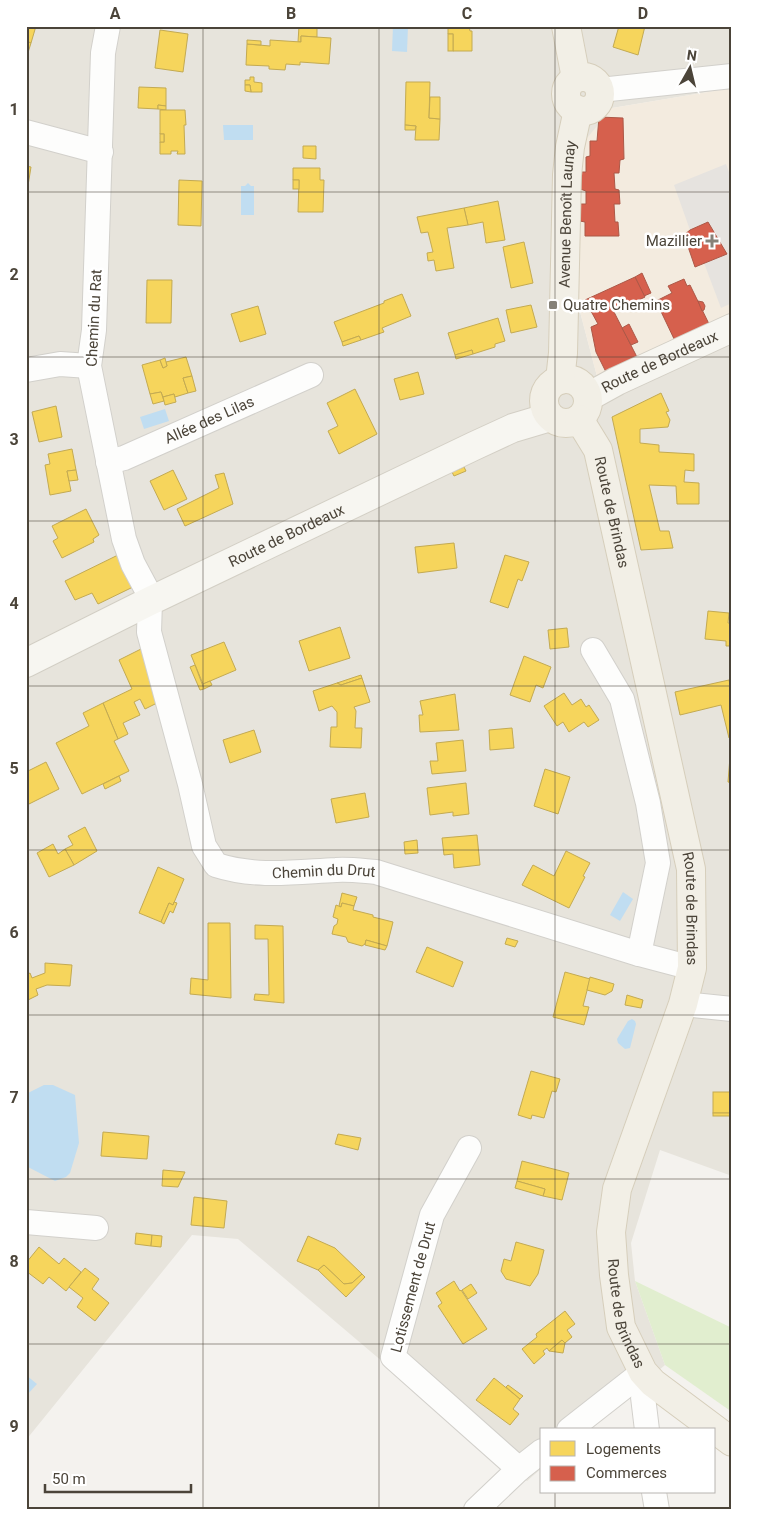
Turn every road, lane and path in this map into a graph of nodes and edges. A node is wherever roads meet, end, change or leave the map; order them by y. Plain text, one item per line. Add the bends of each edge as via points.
1 (108, 26) edge
2 (566, 26) edge
3 (732, 76) edge
4 (576, 78) junction
5 (600, 90) junction
6 (578, 110) junction
7 (26, 132) edge
8 (101, 152) junction
9 (732, 328) edge
10 (89, 366) junction
11 (26, 370) edge
12 (311, 375) dead end
13 (560, 380) junction
14 (584, 408) junction
15 (550, 417) junction
16 (108, 462) junction
17 (150, 601) junction
18 (593, 650) dead end
19 (26, 664) edge
20 (639, 954) junction
21 (692, 968) junction
22 (684, 1004) junction
23 (732, 1009) edge
24 (469, 1148) dead end
25 (26, 1222) edge
26 (96, 1228) dead end
27 (648, 1377) junction
28 (572, 1428) edge
29 (647, 1428) edge
30 (714, 1428) edge
31 (716, 1430) edge
32 (732, 1442) edge
33 (540, 1453) edge
34 (519, 1469) junction
35 (654, 1494) edge
36 (476, 1510) edge
37 (657, 1510) edge

1 - 8 street, Chemin du Rat via 103,53
2 - 4 main road
3 - 5 street
4 - 5 main road via 591,78
4 - 6 main road via 568,85 566,95 570,105
5 - 6 main road via 595,106
6 - 13 main road, Avenue Benoît Launay via 567,175
7 - 8 street
8 - 10 street, Chemin du Rat via 94,330
9 - 14 main road, Route de Bordeaux via 617,381
10 - 11 street via 60,364
10 - 16 street, Chemin du Rat
12 - 16 street, Allée des Lilas via 124,458
13 - 14 main road via 574,380 586,390
13 - 15 main road via 553,383 544,395
14 - 15 main road via 564,423
14 - 21 main road, Route de Brindas via 598,450 691,869
15 - 17 main road, Route de Bordeaux via 498,435
16 - 17 street, Chemin du Rat via 124,539
17 - 19 main road, Route de Bordeaux
17 - 20 street, Chemin du Drut via 149,632 204,846 216,865 234,870 288,874 338,870 376,872
18 - 20 street via 622,699 648,803 658,863
20 - 21 street, Chemin du Drut
21 - 22 main road, Route de Brindas
22 - 23 street
22 - 27 main road, Route de Brindas via 617,1189 611,1232 621,1327
24 - 34 street, Lotissement de Drut via 432,1215 393,1358
25 - 26 street
27 - 28 street
27 - 29 street via 643,1397
27 - 30 main road, Route de Brindas
31 - 32 main road, Route de Brindas
33 - 34 street
34 - 36 street
35 - 37 street

